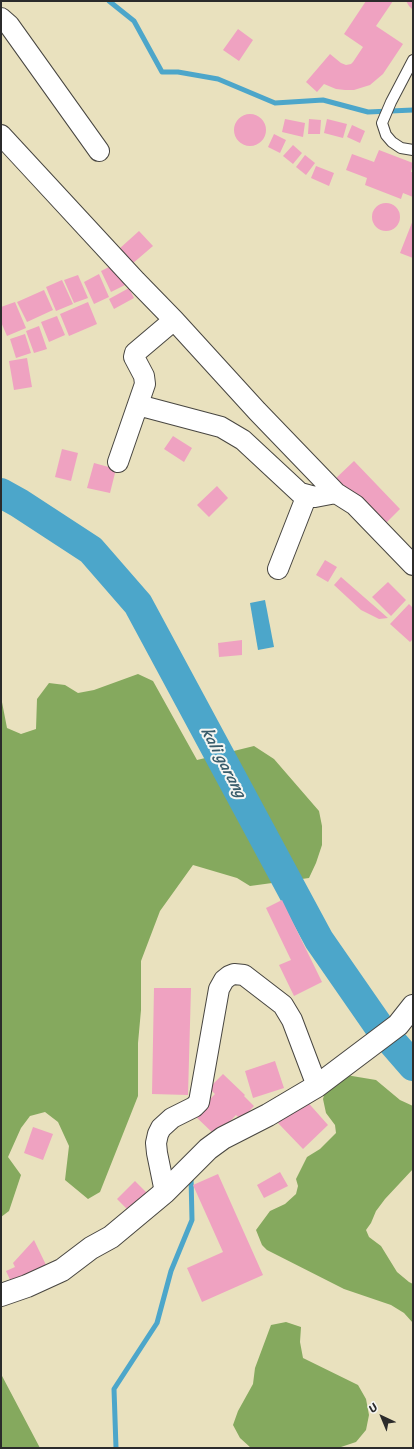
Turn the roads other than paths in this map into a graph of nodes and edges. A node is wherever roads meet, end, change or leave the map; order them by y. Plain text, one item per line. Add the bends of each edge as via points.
1 (1, 18) edge
2 (413, 60) edge
3 (1, 135) edge
4 (413, 150) edge
5 (99, 151) dead end
6 (174, 320) junction
7 (138, 404) junction
8 (118, 462) dead end
9 (336, 493) junction
10 (307, 495) junction
11 (413, 565) edge
12 (278, 569) dead end
13 (413, 1006) edge
14 (315, 1080) junction
15 (165, 1192) junction
16 (1, 1295) edge

1 - 5 street via 9,25
2 - 4 lane via 390,102 382,123 386,135 392,142 401,148
3 - 6 street
6 - 7 street via 135,352 134,357 144,376 145,384
6 - 9 street
7 - 8 street
7 - 10 street via 221,426 243,440 300,493
9 - 10 street via 315,497
9 - 11 street via 355,505
10 - 12 street
13 - 14 street via 398,1025 350,1061
14 - 15 street via 268,1115 223,1138 208,1149
14 - 15 street via 292,1020 283,1005 244,975 229,976 219,988 199,1102 172,1118 158,1134 157,1153
15 - 16 street via 112,1237 91,1248 62,1270

